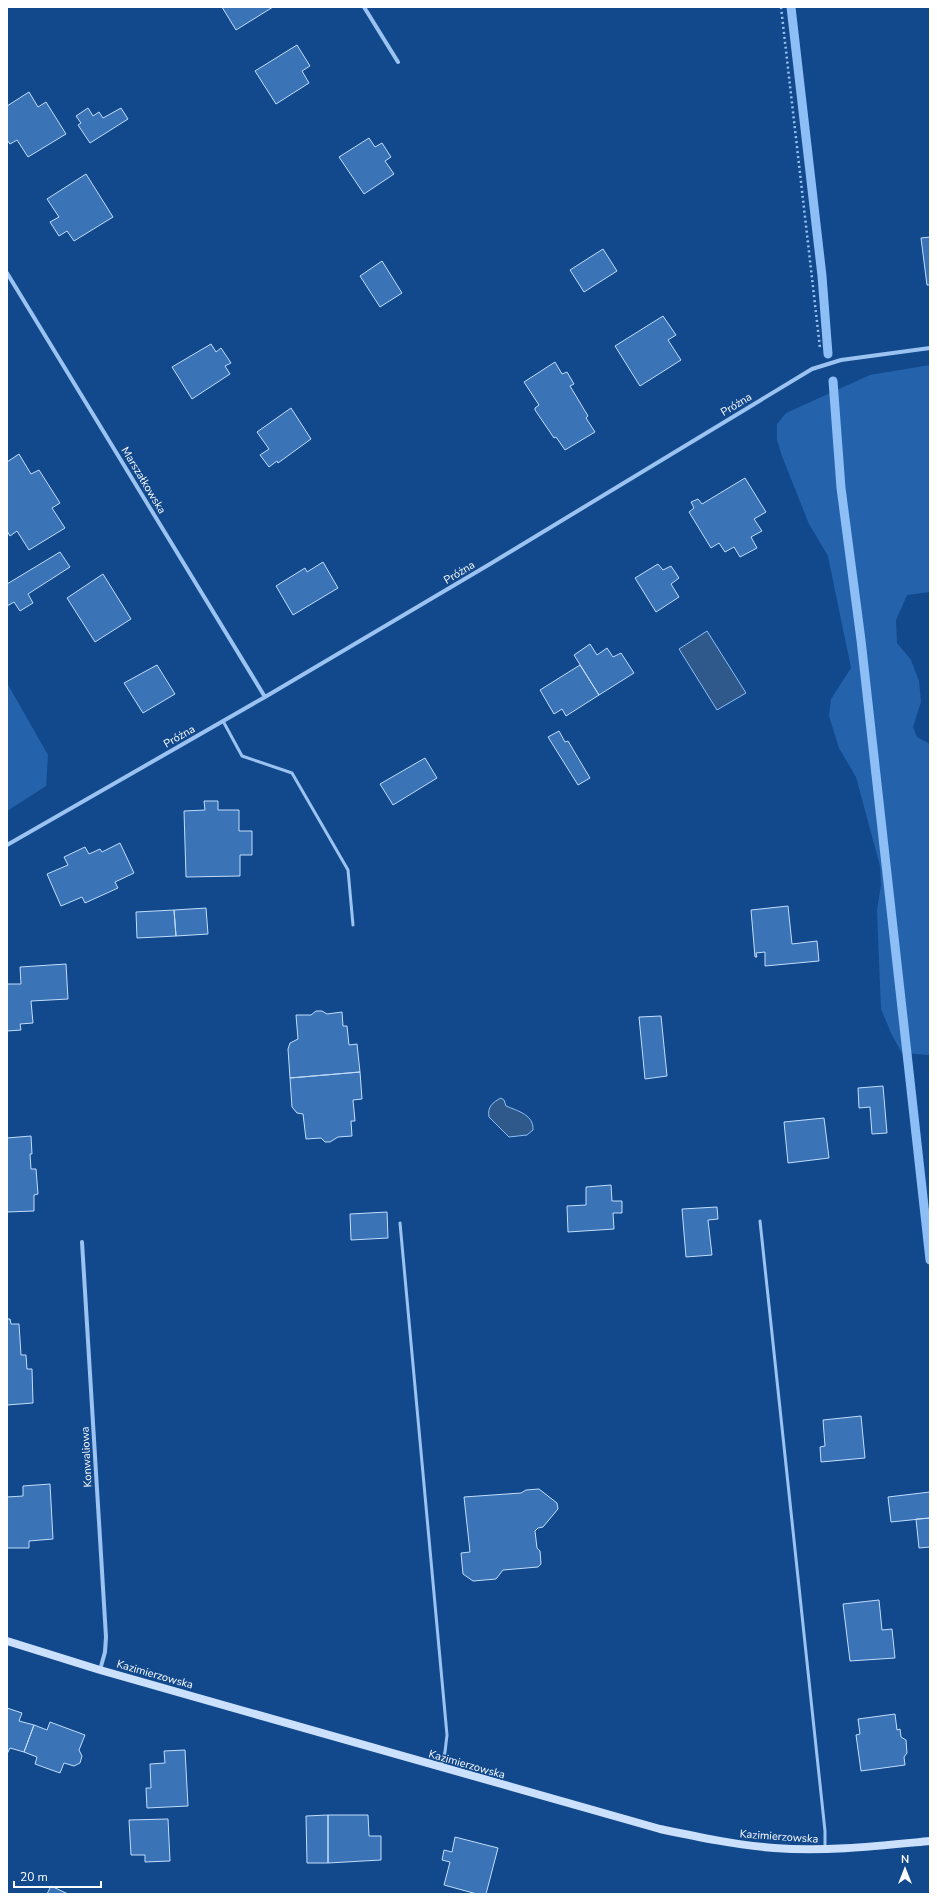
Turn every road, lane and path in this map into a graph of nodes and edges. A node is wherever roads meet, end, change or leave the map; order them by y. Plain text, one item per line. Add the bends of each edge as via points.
1 (364, 7) edge
2 (781, 7) edge
3 (398, 62) dead end
4 (7, 273) edge
5 (930, 348) edge
6 (822, 364) junction
7 (265, 697) junction
8 (223, 721) junction
9 (7, 845) edge
10 (353, 924) dead end
11 (760, 1220) dead end
12 (400, 1223) dead end
13 (82, 1242) dead end
14 (7, 1641) edge
15 (100, 1670) junction
16 (440, 1768) junction
17 (930, 1841) edge
18 (825, 1850) junction

1 - 3 street
2 - 6 path
4 - 7 street, Marszałkowska
5 - 6 street, Próżna
6 - 7 street, Próżna
7 - 8 street, Próżna
8 - 9 street, Próżna
8 - 10 lane via 242,756 292,773 348,870
11 - 18 lane
12 - 16 lane via 447,1734
13 - 15 street, Konwaliowa via 106,1637
14 - 15 street, Kazimierzowska
15 - 16 street, Kazimierzowska
16 - 18 street, Kazimierzowska via 660,1829 728,1843
17 - 18 street, Kazimierzowska

